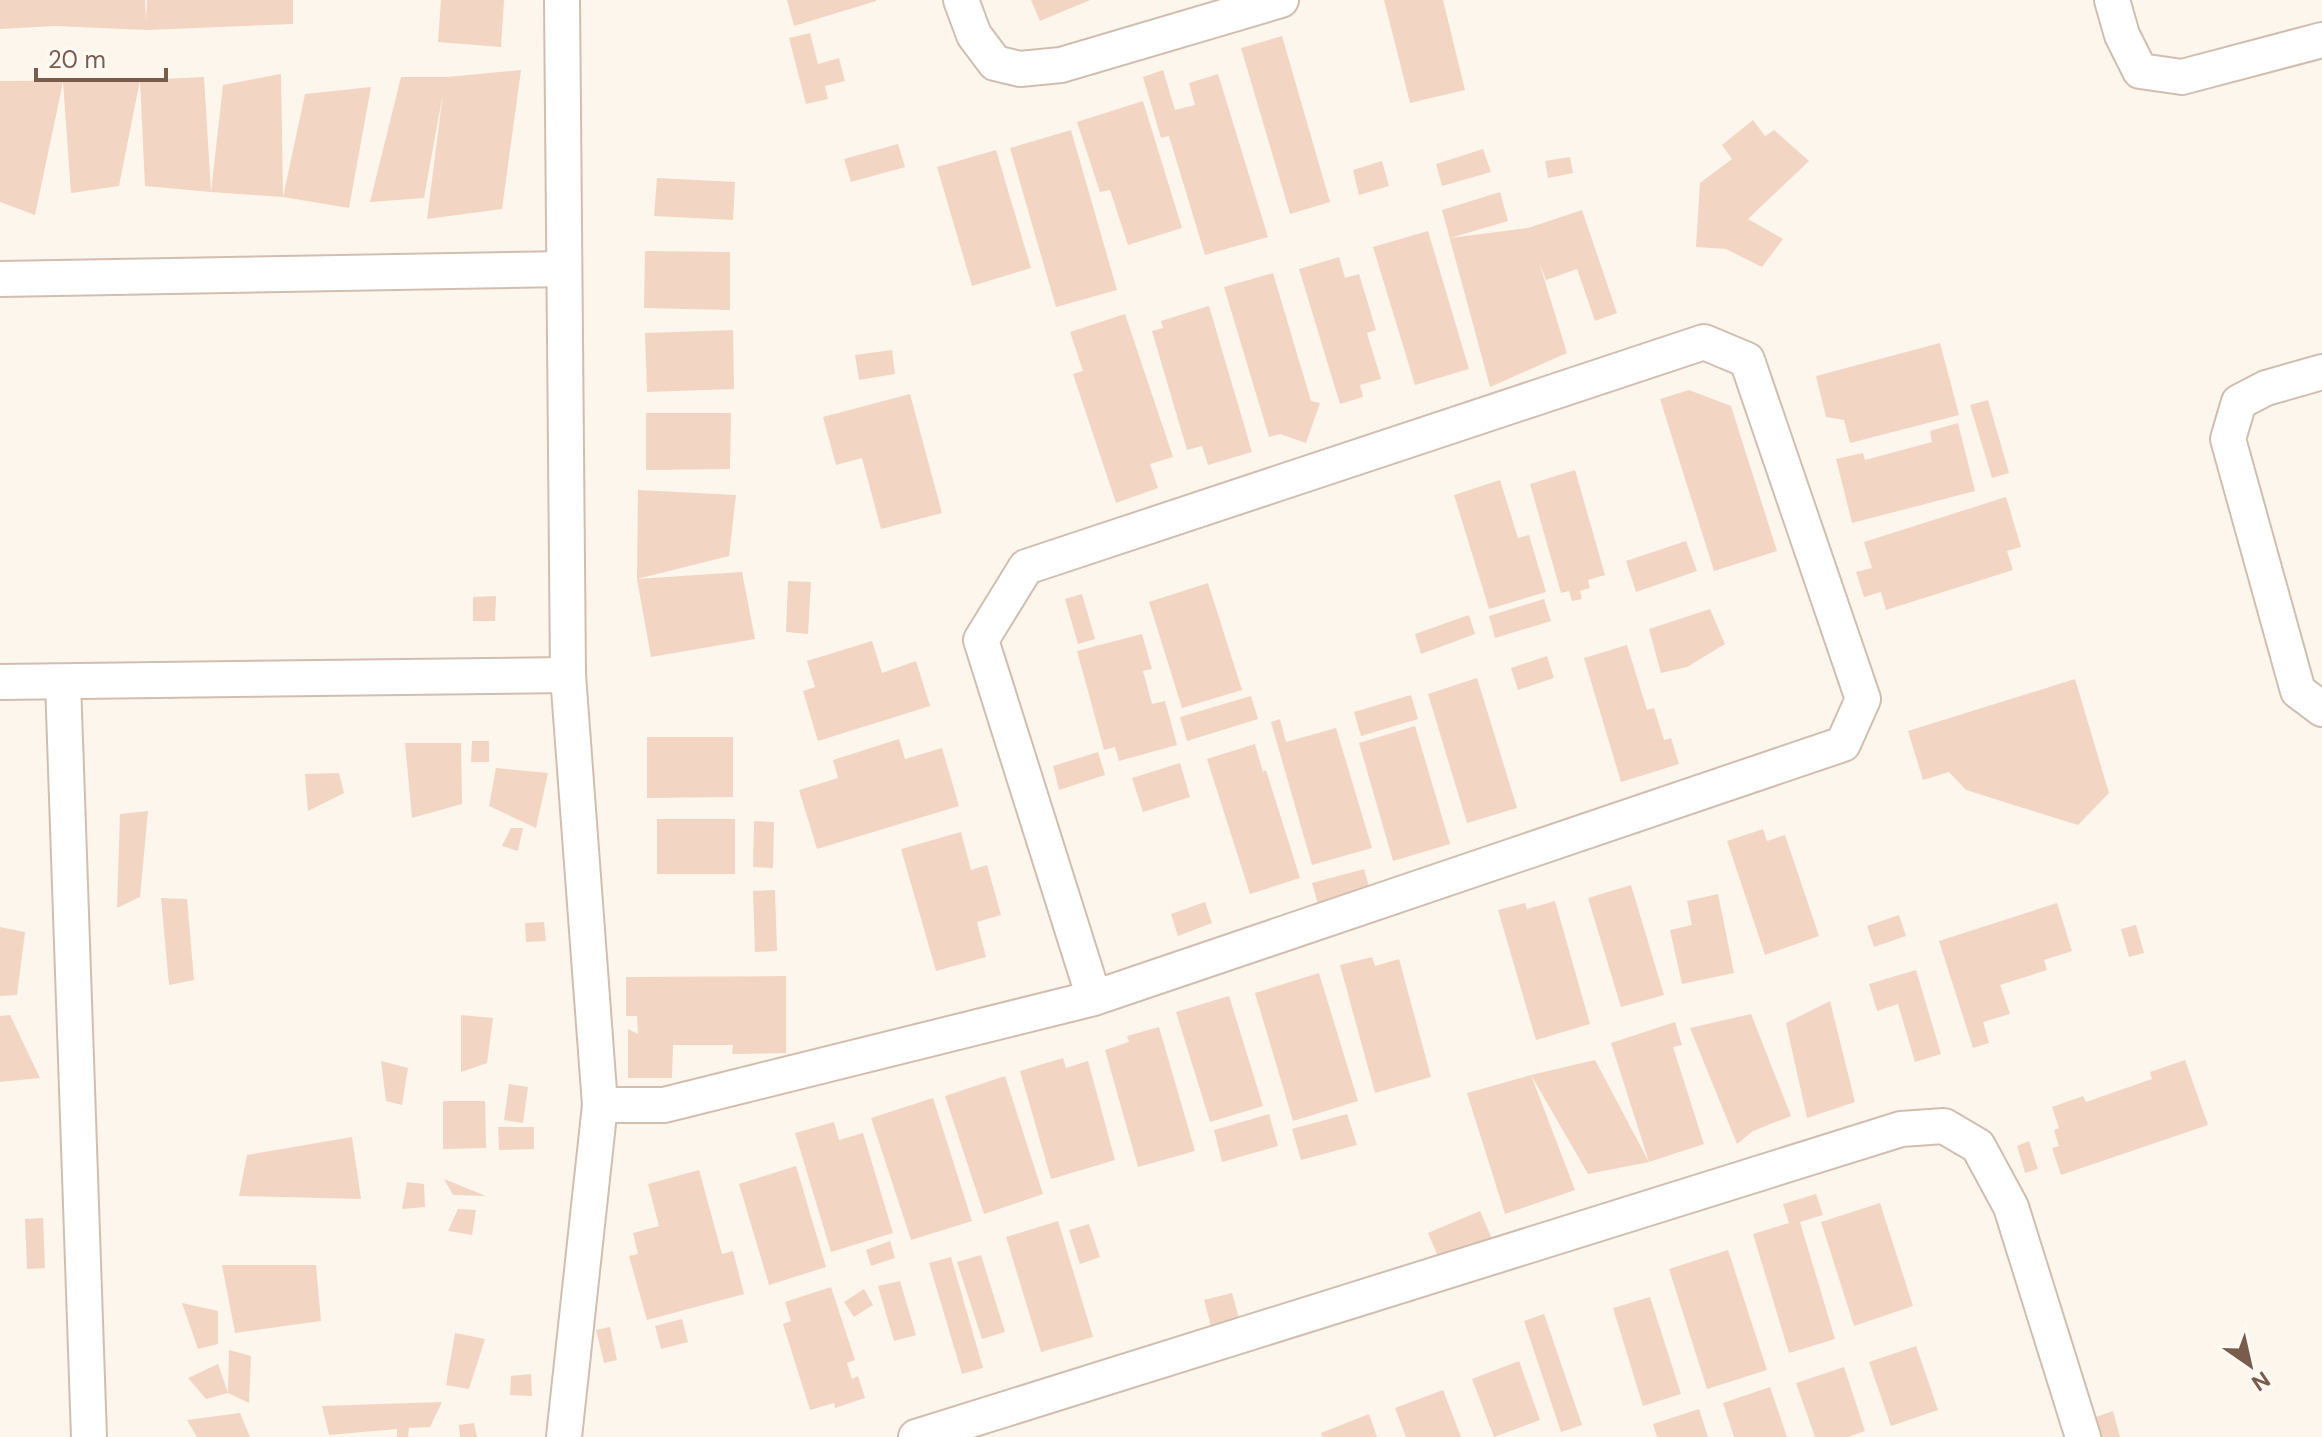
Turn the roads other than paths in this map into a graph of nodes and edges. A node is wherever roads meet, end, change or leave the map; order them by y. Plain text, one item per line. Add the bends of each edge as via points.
1 (562, 0) edge
2 (961, 0) edge
3 (1281, 0) edge
4 (2112, 0) edge
5 (2322, 40) edge
6 (564, 269) junction
7 (0, 279) edge
8 (2322, 372) edge
9 (568, 675) junction
10 (0, 682) edge
11 (63, 682) junction
12 (2322, 709) edge
13 (1094, 998) junction
14 (600, 1105) junction
15 (89, 1437) edge
16 (564, 1437) edge
17 (916, 1437) edge
18 (2083, 1437) edge

1 - 6 street
2 - 3 street via 974,35 995,63 1020,69 1061,65
4 - 5 street via 2140,71 2182,77
6 - 7 street
6 - 9 street
8 - 12 street via 2239,402 2228,439 2298,691
9 - 11 street
9 - 14 street
10 - 11 street
11 - 15 street
13 - 13 street via 1843,744 1863,699 1747,360 1704,342 1026,567 981,640
13 - 14 street via 664,1105
14 - 16 street
17 - 18 street via 1901,1129 1944,1126 1978,1146 2011,1207

